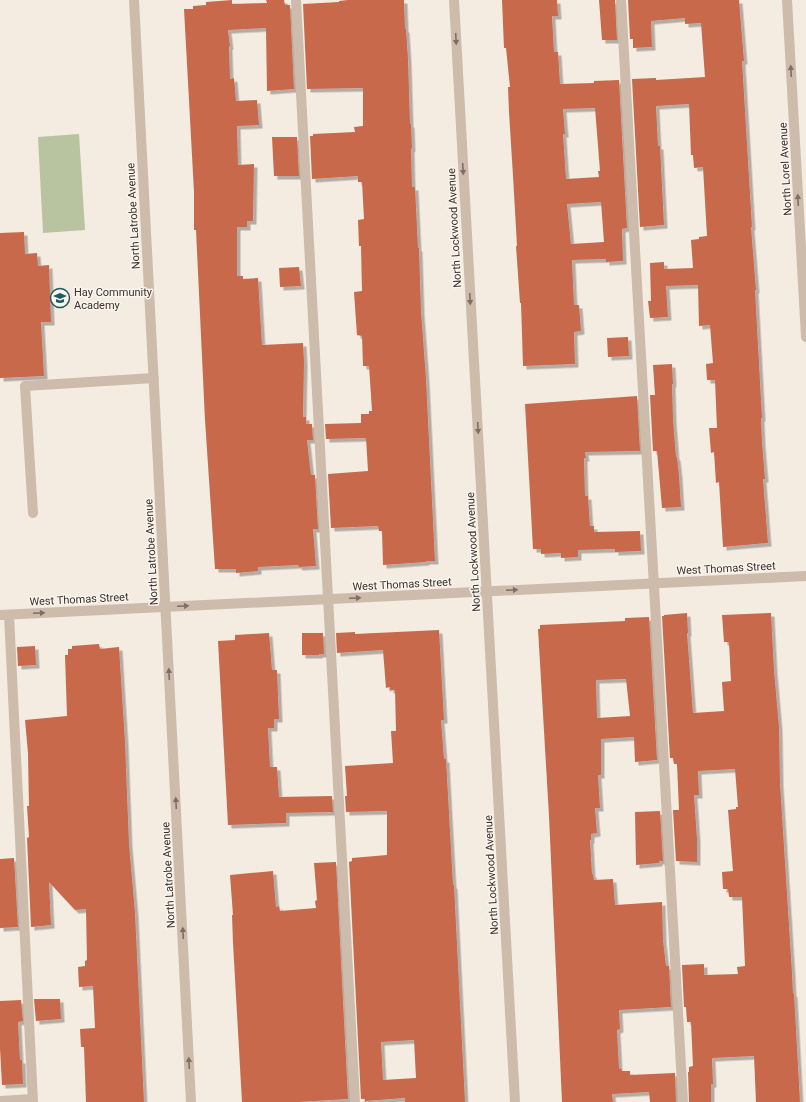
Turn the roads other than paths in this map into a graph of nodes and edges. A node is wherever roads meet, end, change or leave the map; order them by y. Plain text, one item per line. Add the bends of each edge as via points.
1 (134, 0) edge
2 (296, 0) edge
3 (454, 0) edge
4 (621, 0) edge
5 (787, 0) edge
6 (806, 337) edge
7 (154, 378) junction
8 (33, 514) dead end
9 (806, 576) edge
10 (654, 584) junction
11 (487, 592) junction
12 (327, 600) junction
13 (166, 607) junction
14 (4, 615) edge
15 (0, 1101) edge
16 (33, 1101) edge
17 (192, 1102) edge
18 (355, 1102) edge
19 (516, 1102) edge
20 (683, 1102) edge

1 - 7 street, North Latrobe Avenue
2 - 12 street
3 -> 11 street, North Lockwood Avenue
4 - 10 street
6 -> 5 street, North Lorel Avenue
7 - 8 street via 25,386
7 - 13 street, North Latrobe Avenue
9 - 10 street, West Thomas Street
11 -> 10 street, West Thomas Street
10 - 20 street
12 -> 11 street, West Thomas Street
11 - 19 street, North Lockwood Avenue
13 -> 12 street, West Thomas Street
12 - 18 street
14 -> 13 street, West Thomas Street
17 -> 13 street, North Latrobe Avenue
14 - 16 street
15 - 16 street

